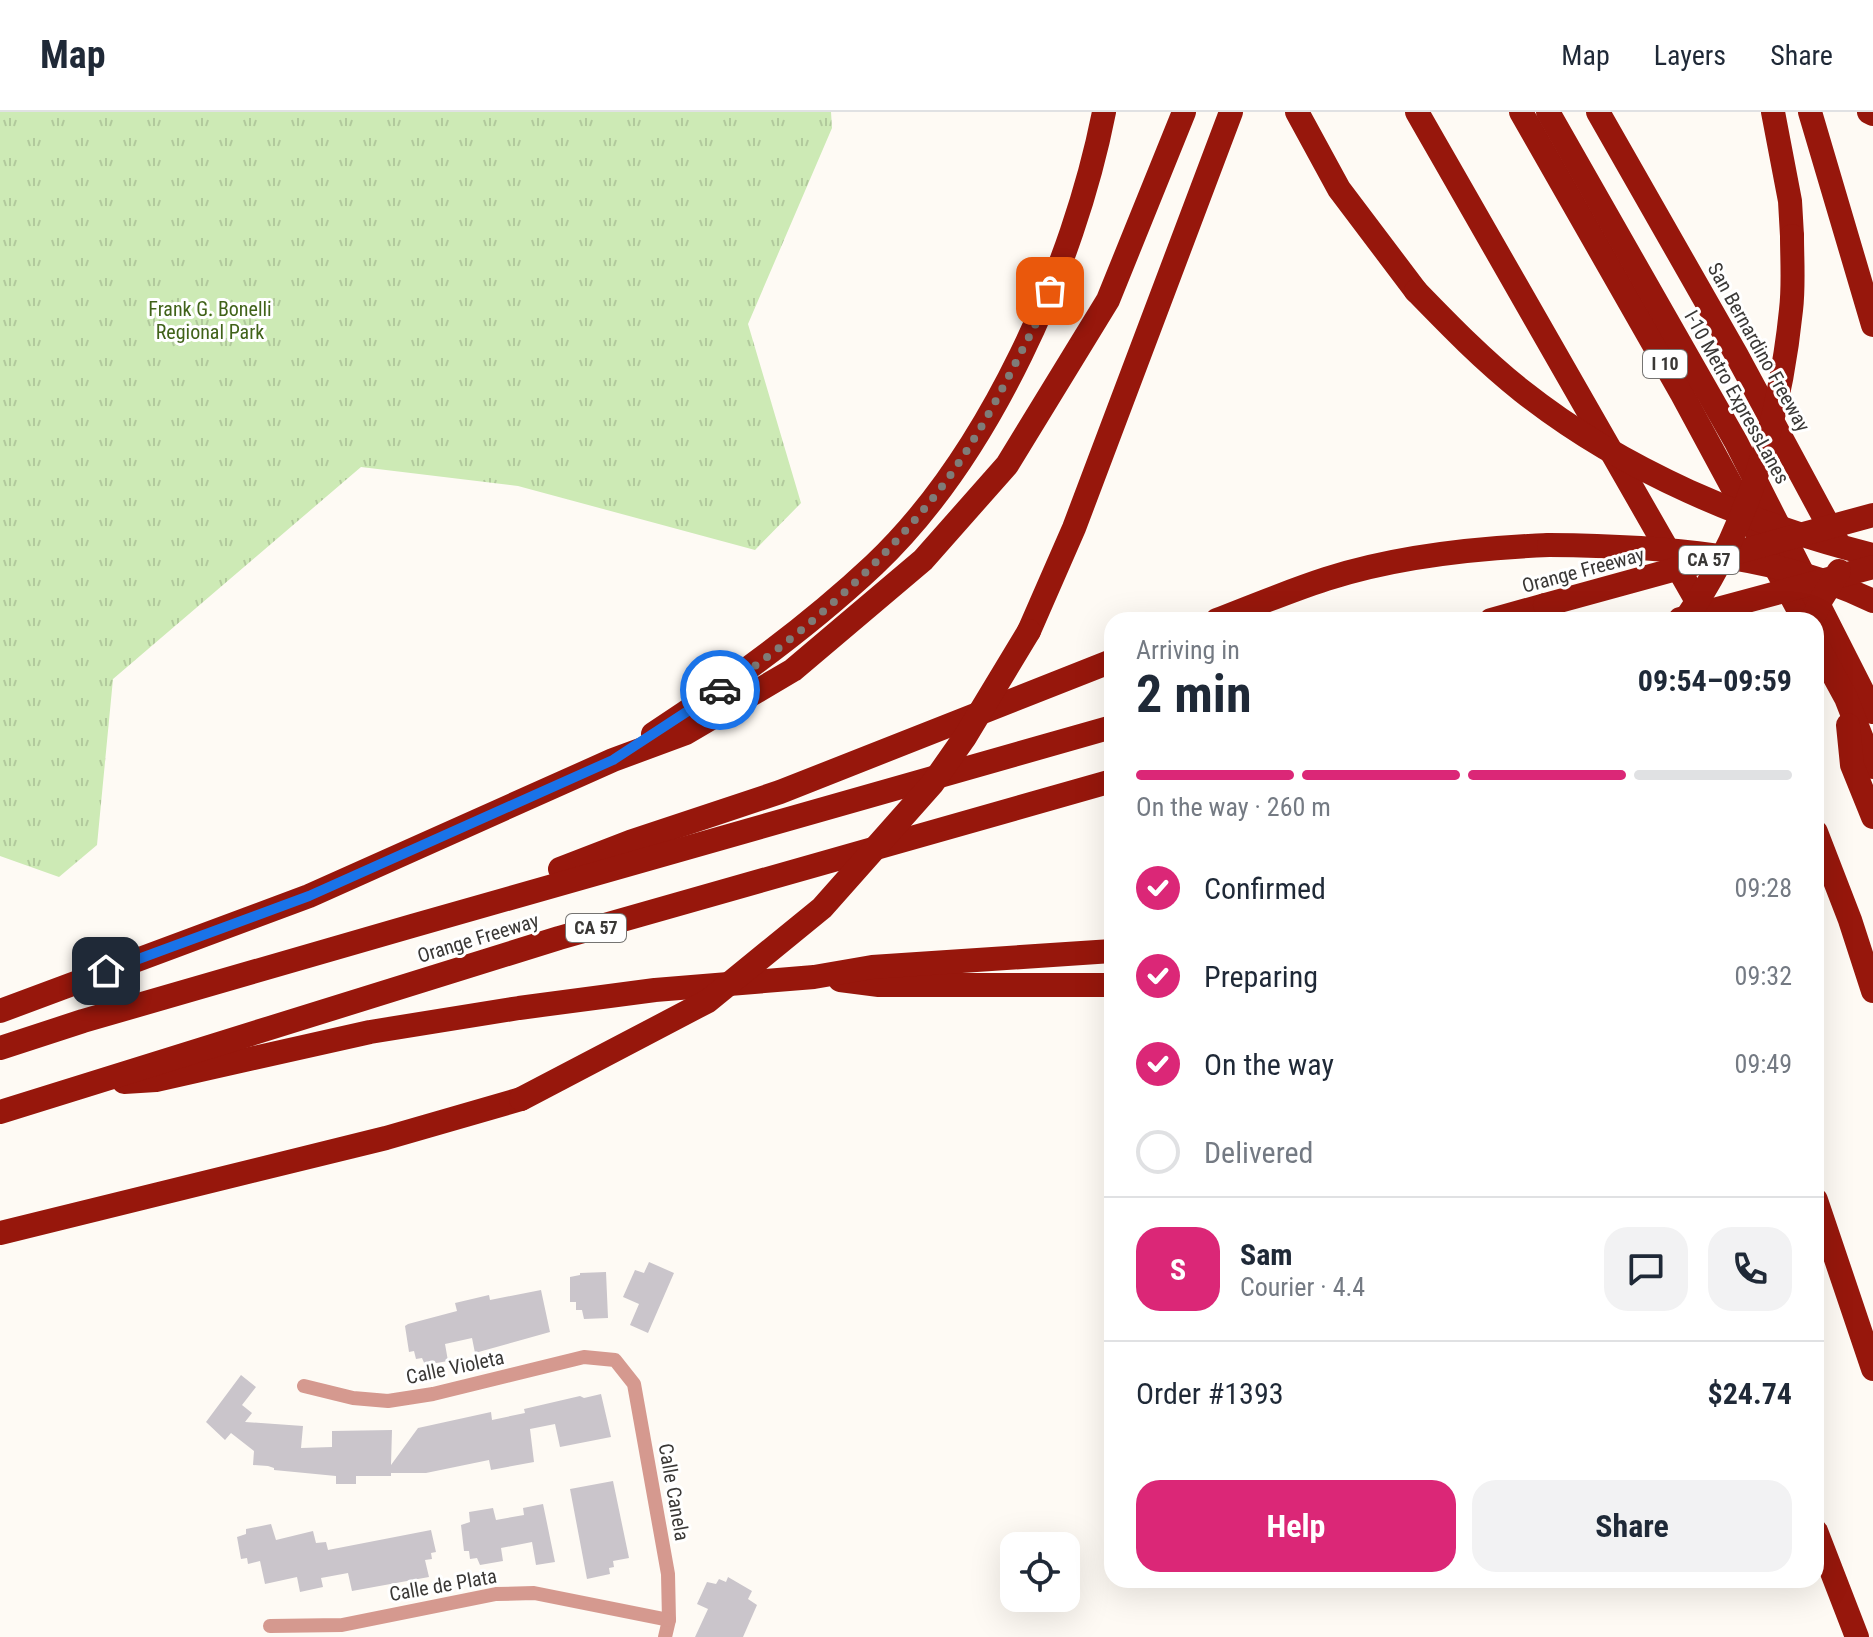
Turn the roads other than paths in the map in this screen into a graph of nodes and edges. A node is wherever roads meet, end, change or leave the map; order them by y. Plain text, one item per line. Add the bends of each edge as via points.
1 (1104, 112) edge
2 (1184, 112) edge
3 (1297, 112) edge
4 (1417, 112) edge
5 (1521, 112) edge
6 (1548, 112) edge
7 (1598, 112) edge
8 (1773, 112) edge
9 (1228, 120) edge
10 (1814, 122) edge
11 (1873, 325) edge
12 (1873, 517) edge
13 (1873, 555) edge
14 (1873, 567) edge
15 (1873, 601) edge
16 (1873, 608) edge
17 (1238, 612) edge
18 (1520, 612) edge
19 (1690, 612) edge
20 (1703, 612) edge
21 (1707, 612) edge
22 (1800, 612) edge
23 (1816, 612) edge
24 (1822, 612) edge
25 (1824, 615) edge
26 (1824, 658) edge
27 (1104, 664) edge
28 (1846, 698) junction
29 (1873, 712) edge
30 (1104, 729) edge
31 (613, 760) junction
32 (1873, 767) edge
33 (1104, 783) edge
34 (1873, 817) edge
35 (1824, 853) edge
36 (412, 926) junction
37 (1104, 952) edge
38 (814, 977) junction
39 (1104, 985) edge
40 (1873, 991) edge
41 (0, 1011) edge
42 (0, 1048) edge
43 (82, 1085) junction
44 (0, 1112) edge
45 (1824, 1224) edge
46 (0, 1233) edge
47 (615, 1360) joint
48 (1873, 1369) edge
49 (304, 1386) dead end
50 (1824, 1552) edge
51 (669, 1620) junction
52 (270, 1626) dead end
53 (665, 1637) edge
54 (1857, 1637) edge

1 - 31 highway via 1079,215 1040,316 983,425 930,502 876,564 779,648
2 - 31 highway via 1108,300 1007,465 934,548 793,670 686,733
3 - 13 highway, bridge via 1339,189 1416,291 1522,391 1579,433 1655,475 1820,542
4 - 20 highway
5 - 22 highway, I 10
6 - 24 highway, I-10 Metro ExpressLanes via 1736,442
7 - 16 highway, San Bernardino Freeway
8 - 19 highway, bridge via 1792,236 1790,321 1782,377 1745,504 1720,563
9 - 46 highway, bridge via 1074,528 1029,631 932,784 822,908 708,1001 521,1099 386,1138
10 - 11 highway
12 - 18 highway, Orange Freeway / CA 57, bridge
12 - 23 highway, bridge
14 - 21 highway, CA 57, bridge
15 - 17 highway, bridge via 1772,567 1704,555 1549,545 1385,564
25 - 29 highway, I-10 Metro ExpressLanes
26 - 28 highway
27 - 36 highway via 780,792 630,842
28 - 32 highway
28 - 34 highway via 1852,765
30 - 36 highway, Orange Freeway
31 - 41 highway via 309,896
33 - 43 highway, Orange Freeway / CA 57 via 559,938
35 - 40 highway
36 - 42 highway, Orange Freeway
37 - 38 highway via 872,967
38 - 39 highway via 879,985
38 - 43 highway via 519,1008 370,1032 156,1080
43 - 44 highway, Orange Freeway / CA 57
45 - 48 highway
47 - 49 street, Calle Violeta via 584,1357 388,1401
47 - 51 street, Calle Canela via 634,1384 668,1574
50 - 54 highway
51 - 52 street, Calle de Plata via 534,1593 509,1593 342,1625
51 - 53 street, Calle Canela

